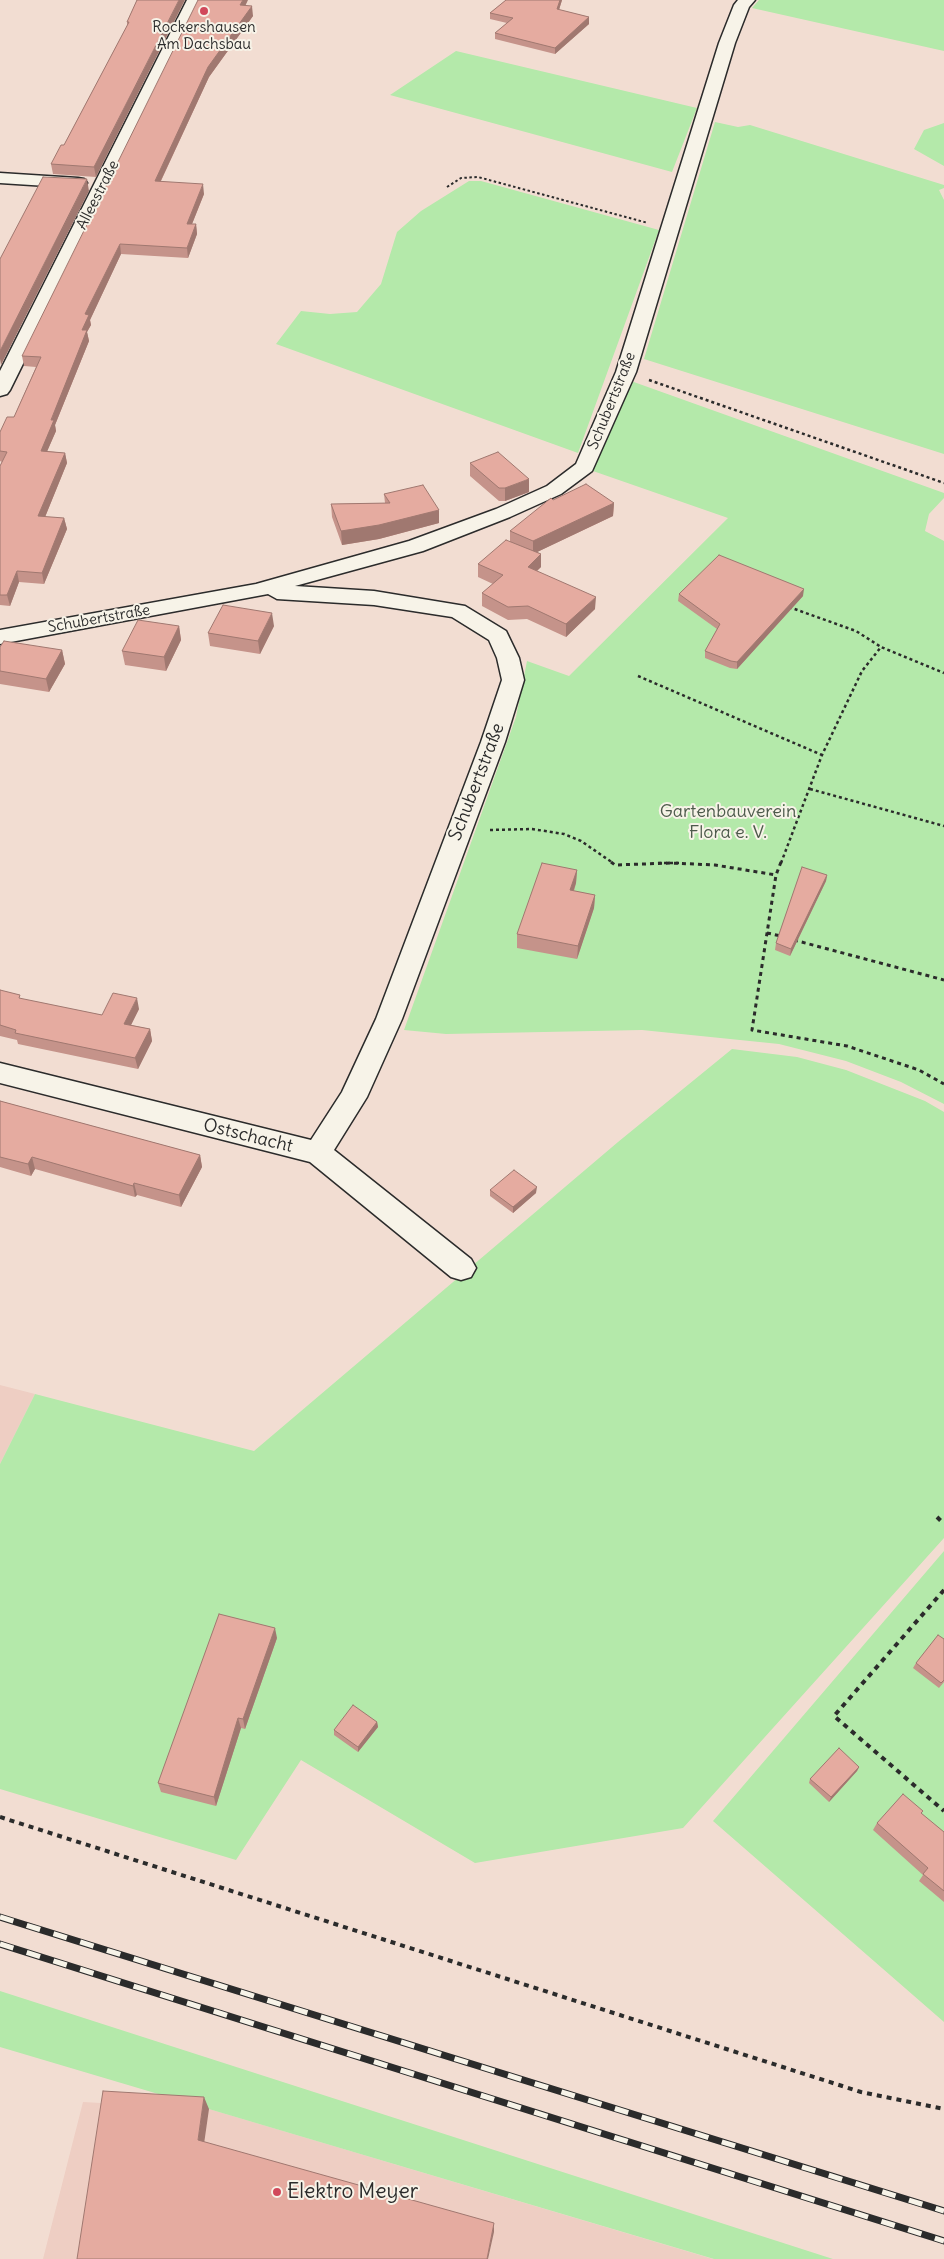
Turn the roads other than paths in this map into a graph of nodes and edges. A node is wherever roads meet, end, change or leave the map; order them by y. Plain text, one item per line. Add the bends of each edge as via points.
1 (195, 0) edge
2 (747, 0) edge
3 (0, 178) edge
4 (103, 185) junction
5 (0, 390) edge
6 (258, 590) junction
7 (0, 637) edge
8 (0, 1074) edge
9 (318, 1153) junction
10 (461, 1268) dead end

1 - 4 street, Alleestraße
2 - 6 street, Schubertstraße via 727,43 626,372 585,467 554,490 416,546
3 - 4 street
4 - 5 street, Alleestraße
6 - 7 street, Schubertstraße
6 - 9 street, Schubertstraße via 374,598 456,611 498,636 513,680 389,1020 353,1097
8 - 9 street, Ostschacht
9 - 10 street, Ostschacht

